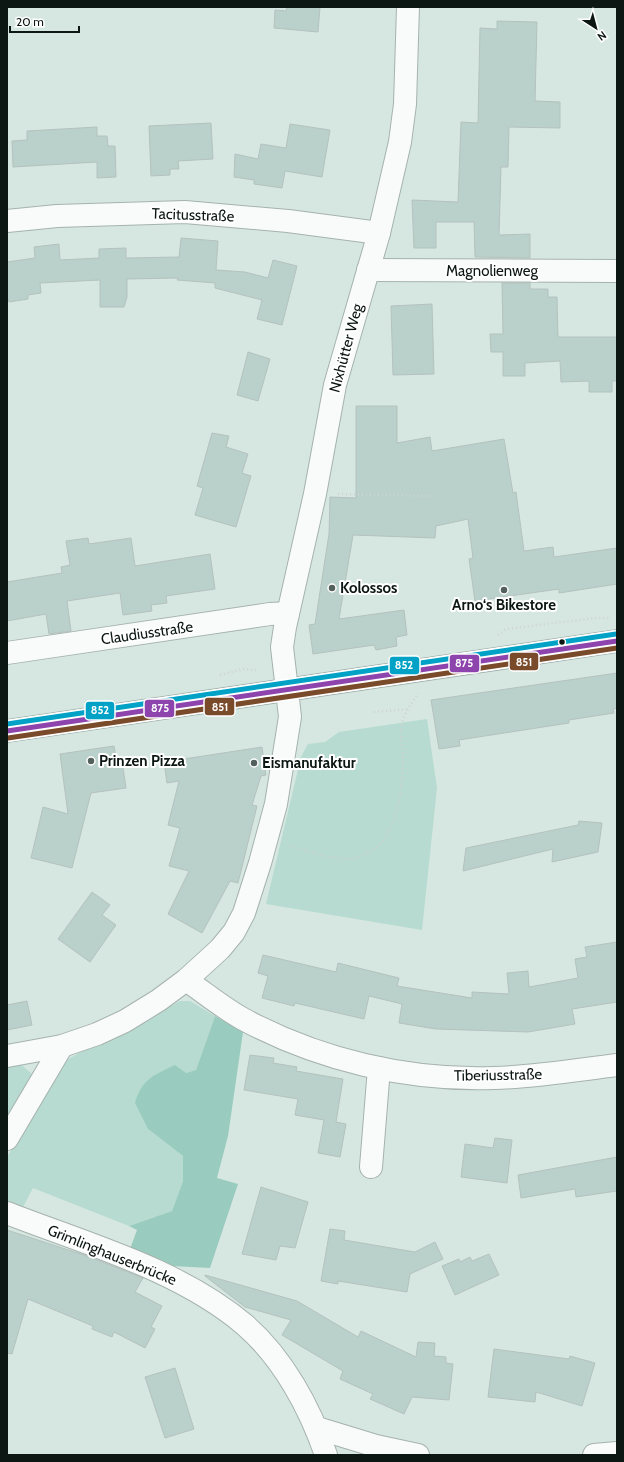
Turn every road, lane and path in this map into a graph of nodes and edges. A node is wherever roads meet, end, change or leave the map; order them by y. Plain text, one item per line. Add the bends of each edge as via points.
1 (408, 7) edge
2 (7, 221) edge
3 (379, 233) junction
4 (368, 270) junction
5 (617, 271) edge
6 (315, 494) junction
7 (433, 496) dead end
8 (288, 613) junction
9 (617, 641) edge
10 (7, 653) edge
11 (420, 689) dead end
12 (288, 690) junction
13 (409, 709) junction
14 (374, 712) dead end
15 (7, 731) edge
16 (288, 846) dead end
17 (186, 980) junction
18 (62, 1046) junction
19 (7, 1056) edge
20 (617, 1065) edge
21 (379, 1068) junction
22 (7, 1139) edge
23 (371, 1167) dead end
24 (7, 1213) edge
25 (317, 1428) junction
26 (617, 1452) edge
27 (326, 1455) edge
28 (418, 1455) edge
29 (594, 1455) edge

1 - 3 street, Nixhütter Weg via 405,104 400,142
2 - 3 street, Tacitusstraße via 57,216 185,212 288,221
3 - 4 street, Nixhütter Weg
4 - 5 street, Magnolienweg
4 - 6 street, Nixhütter Weg via 335,385
6 - 7 path
6 - 8 street, Nixhütter Weg
8 - 10 street, Claudiusstraße
8 - 12 street, Nixhütter Weg via 282,647
9 - 12 street
11 - 13 path
12 - 15 street
12 - 17 street via 290,717 276,804 244,913 225,943
13 - 14 path
13 - 16 path via 401,723 403,756 394,823 382,843 368,853 354,858 338,858
17 - 18 street via 125,1021
17 - 21 street, Tiberiusstraße via 242,1019 286,1040 336,1058
18 - 19 street
18 - 22 street
20 - 21 street, Tiberiusstraße via 493,1078 433,1076
21 - 23 street
24 - 25 street, Grimlinghauserbrücke via 150,1268 218,1305 245,1326 270,1352 290,1380
25 - 27 street, Grimlinghauserbrücke
25 - 28 street via 376,1446
26 - 29 street

